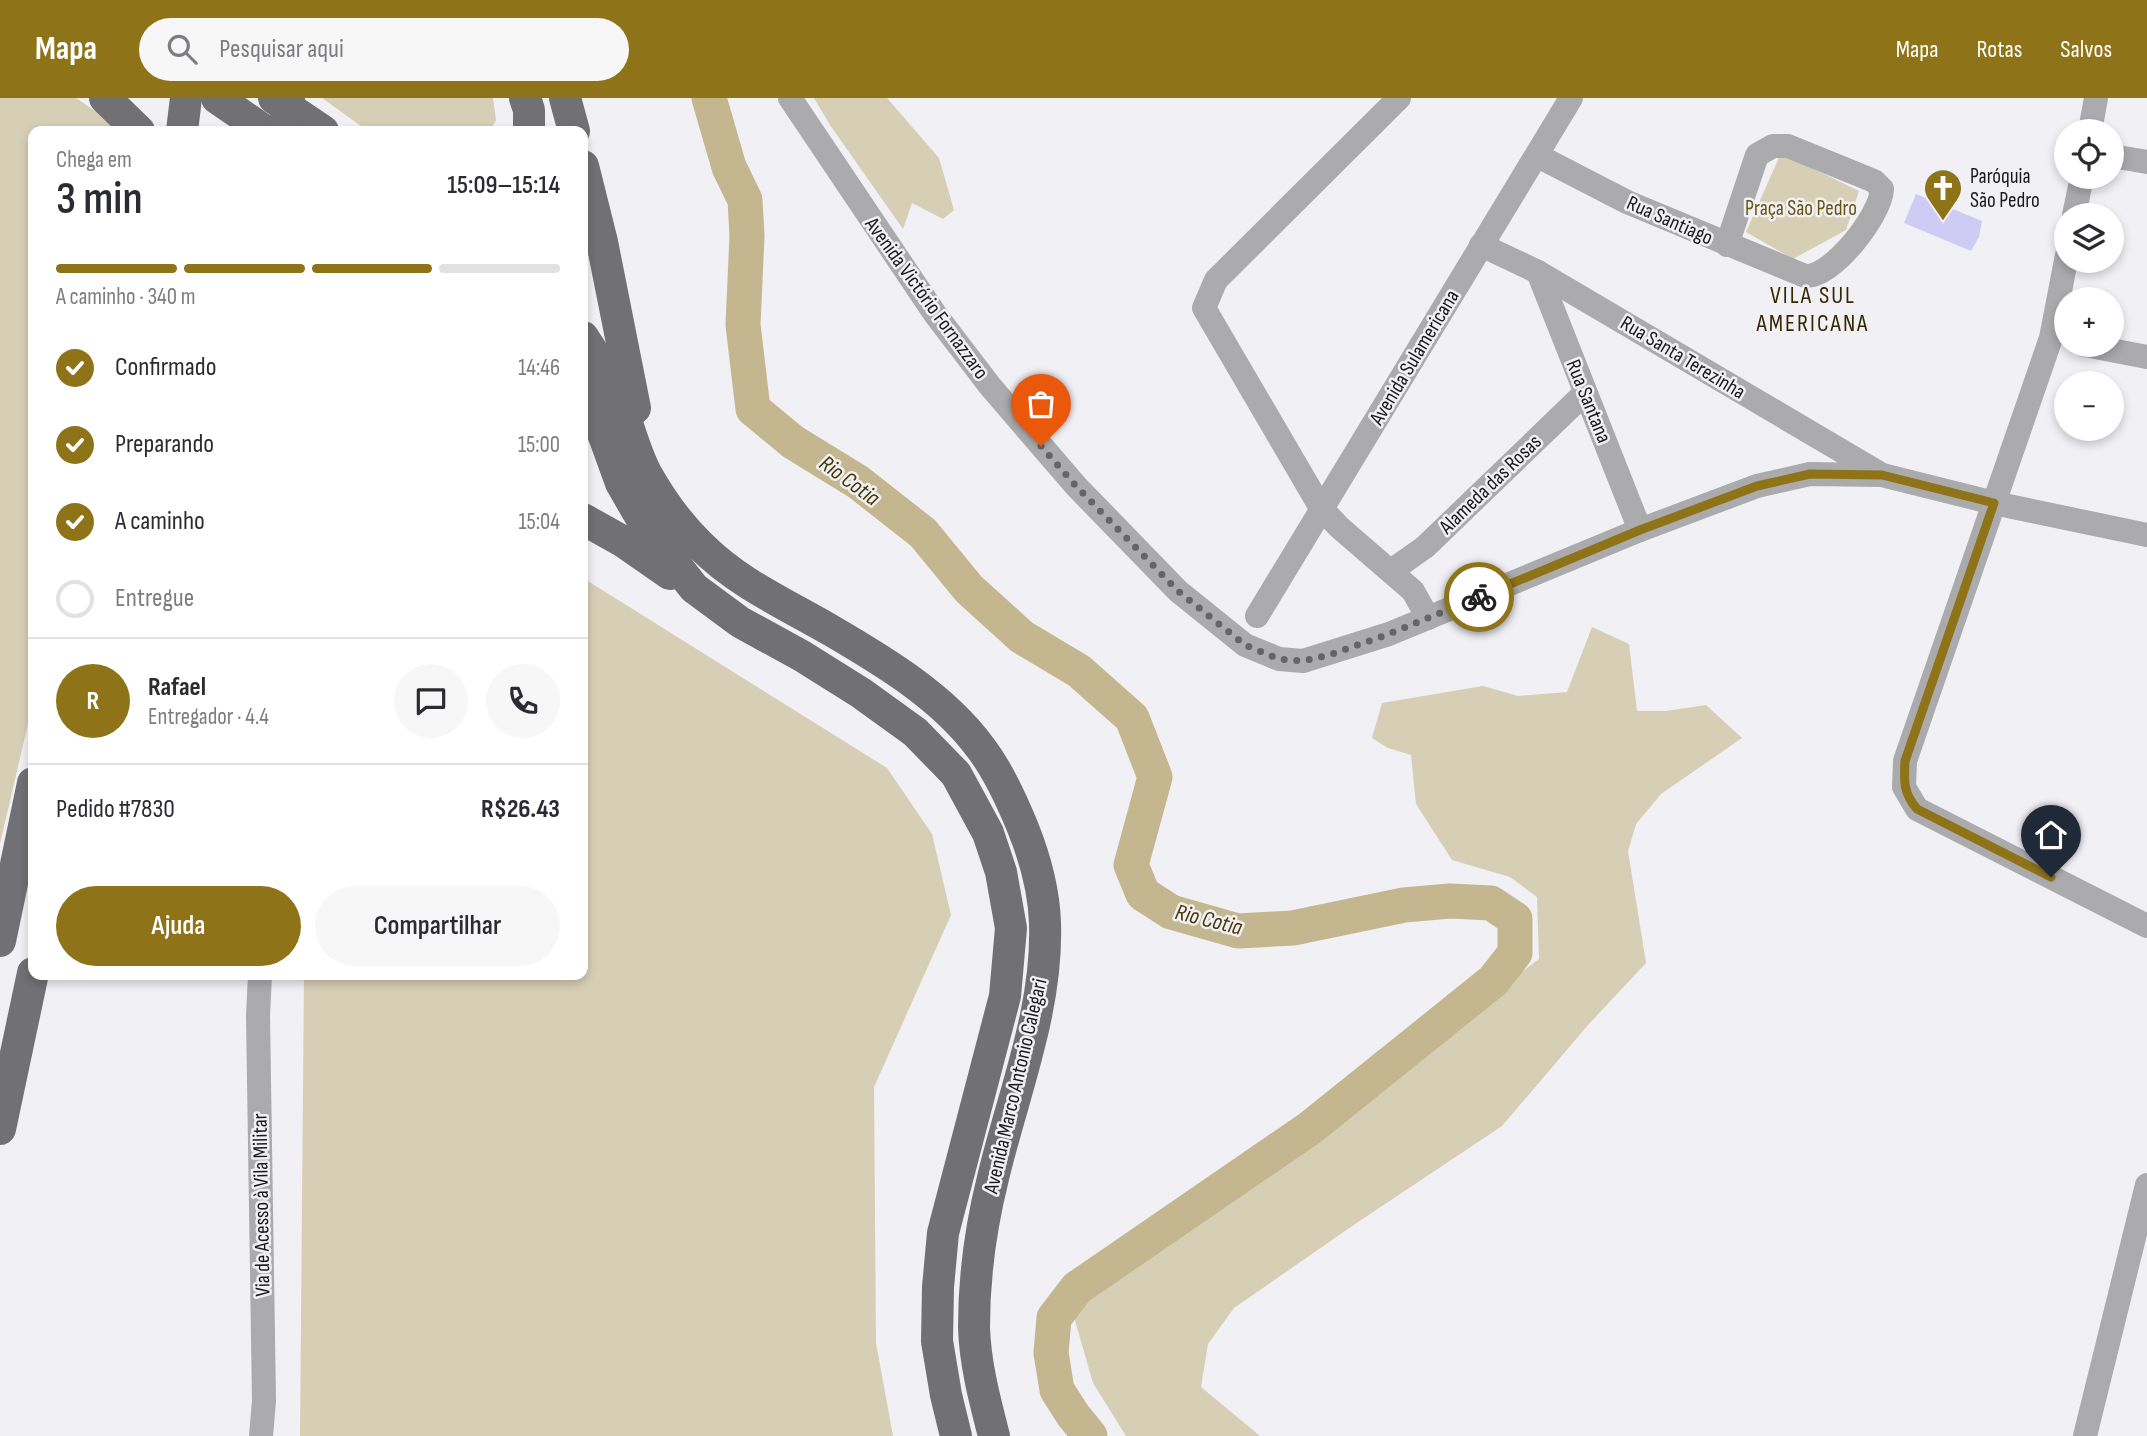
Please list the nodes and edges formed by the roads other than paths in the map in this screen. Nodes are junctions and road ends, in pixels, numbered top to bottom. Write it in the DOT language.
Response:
graph roads {
  1 [pos="105,98"];
  2 [pos="134,98"];
  3 [pos="217,98"];
  4 [pos="274,98"];
  5 [pos="289,98"];
  6 [pos="525,98"];
  7 [pos="565,98"];
  8 [pos="790,98"];
  9 [pos="1399,98"];
  10 [pos="1571,98"];
  11 [pos="2096,98"];
  12 [pos="2092,119"];
  13 [pos="176,121"];
  14 [pos="134,126"];
  15 [pos="258,126"];
  16 [pos="285,126"];
  17 [pos="316,126"];
  18 [pos="529,126"];
  19 [pos="573,126"];
  20 [pos="1538,156"];
  21 [pos="2124,158"];
  22 [pos="2147,162"];
  23 [pos="588,186"];
  24 [pos="1481,245"];
  25 [pos="1727,245"];
  26 [pos="1538,272"];
  27 [pos="588,344"];
  28 [pos="2054,353"];
  29 [pos="2124,353"];
  30 [pos="2147,357"];
  31 [pos="1585,393"];
  32 [pos="588,401"];
  33 [pos="646,471"];
  34 [pos="1882,475"];
  35 [pos="1994,503"];
  36 [pos="1321,508"];
  37 [pos="588,522"];
  38 [pos="1640,530"];
  39 [pos="2147,535"];
  40 [pos="1391,571"];
  41 [pos="694,588"];
  42 [pos="1257,616"];
  43 [pos="1428,618"];
  44 [pos="28,807"];
  45 [pos="2147,926"];
  46 [pos="0,941"];
  47 [pos="32,980"];
  48 [pos="260,980"];
  49 [pos="0,1129"];
  50 [pos="2147,1185"];
  51 [pos="261,1436"];
  52 [pos="956,1436"];
  53 [pos="994,1436"];
  54 [pos="2085,1436"];
  1 -- 14 [label="main road"];
  2 -- 13 [label="main road"];
  3 -- 15 [label="main road"];
  4 -- 17 [label="main road"];
  5 -- 16 [label="main road, bridge"];
  6 -- 18 [label="main road"];
  7 -- 19 [label="main road"];
  8 -- 43 [label="street, Avenida Victório Fornazzaro"];
  9 -- 36 [label="street"];
  10 -- 20 [label="street, Avenida Sulamericana"];
  11 -- 12 [label="street"];
  20 -- 24 [label="street, Avenida Sulamericana"];
  20 -- 25 [label="street, Rua Santiago"];
  21 -- 22 [label="street"];
  23 -- 33 [label="main road"];
  24 -- 26 [label="street, Rua Santa Terezinha"];
  24 -- 36 [label="street, Avenida Sulamericana"];
  25 -- 25 [label="street, Rua Santiago"];
  26 -- 31 [label="street, Rua Santana"];
  26 -- 34 [label="street, Rua Santa Terezinha"];
  27 -- 33 [label="main road, Avenida Marco Antonio Calegari"];
  28 -- 35 [label="street"];
  29 -- 30 [label="street"];
  31 -- 38 [label="street, Rua Santana"];
  31 -- 40 [label="street, Alameda das Rosas"];
  32 -- 41 [label="main road, Avenida Marco Antonio Calegari"];
  33 -- 53 [label="main road, Avenida Marco Antonio Calegari"];
  34 -- 35 [label="street, Avenida Victório Fornazzaro"];
  34 -- 38 [label="street, Avenida Victório Fornazzaro"];
  35 -- 39 [label="street, Avenida Victório Fornazzaro"];
  35 -- 45 [label="street"];
  36 -- 40 [label="street"];
  36 -- 42 [label="street, Avenida Sulamericana"];
  37 -- 41 [label="main road"];
  38 -- 43 [label="street, Avenida Victório Fornazzaro"];
  40 -- 43 [label="street"];
  41 -- 52 [label="main road, Avenida Marco Antonio Calegari"];
  44 -- 46 [label="main road"];
  47 -- 49 [label="main road"];
  48 -- 51 [label="street, Via de Acesso à Vila Militar"];
  50 -- 54 [label="street"];
}
